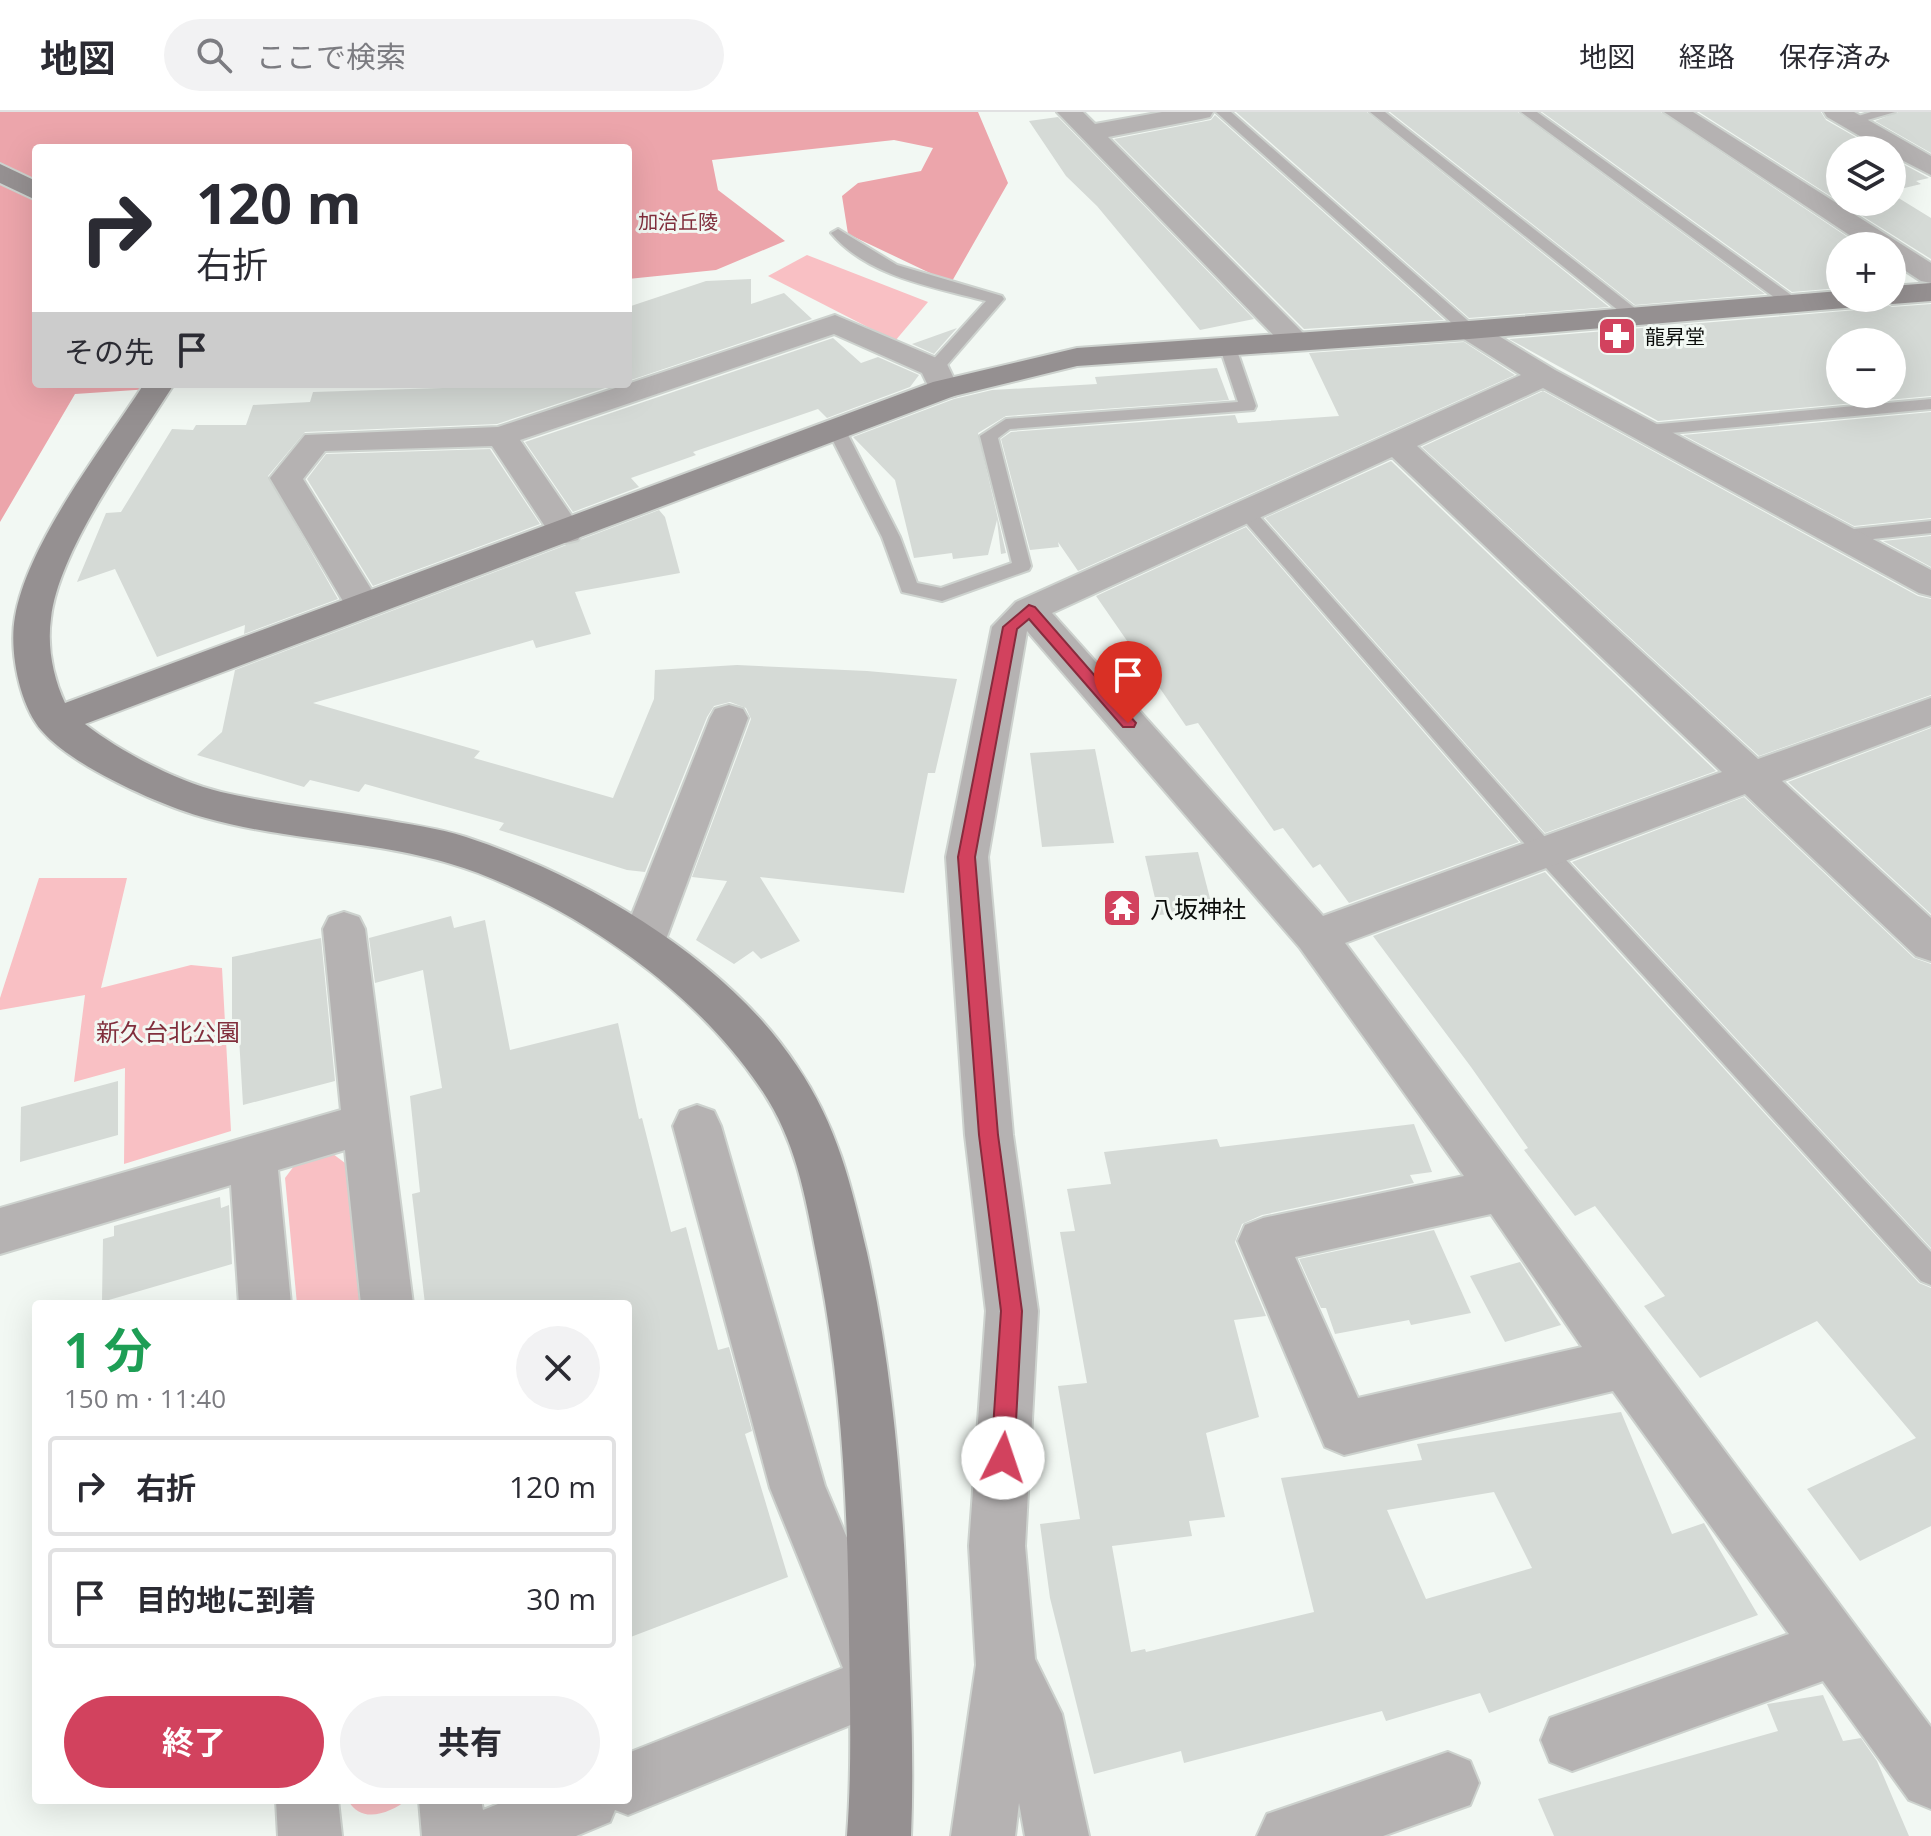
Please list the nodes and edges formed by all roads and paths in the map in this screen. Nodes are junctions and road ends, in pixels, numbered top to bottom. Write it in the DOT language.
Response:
graph roads {
  1 [pos="1069,112"];
  2 [pos="1201,112"];
  3 [pos="1223,112"];
  4 [pos="1377,112"];
  5 [pos="1528,112"];
  6 [pos="1676,112"];
  7 [pos="1888,112"];
  8 [pos="1843,116"];
  9 [pos="1089,133"];
  10 [pos="1931,167"];
  11 [pos="0,172"];
  12 [pos="32,190"];
  13 [pos="1863,232"];
  14 [pos="838,233"];
  15 [pos="1906,259"];
  16 [pos="1931,275"];
  17 [pos="1931,292"];
  18 [pos="1906,294"];
  19 [pos="1826,300"];
  20 [pos="1792,303"];
  21 [pos="1635,316"];
  22 [pos="1469,330"];
  23 [pos="1295,341"];
  24 [pos="1227,345"];
  25 [pos="1544,376"];
  26 [pos="940,378"];
  27 [pos="156,388"];
  28 [pos="1931,404"];
  29 [pos="1649,430"];
  30 [pos="837,431"];
  31 [pos="501,436"];
  32 [pos="1397,445"];
  33 [pos="1247,513"];
  34 [pos="1931,527"];
  35 [pos="566,532"];
  36 [pos="1844,536"];
  37 [pos="1931,585"];
  38 [pos="363,605"];
  39 [pos="1029,610"];
  40 [pos="1931,711"];
  41 [pos="729,718"];
  42 [pos="55,721"];
  43 [pos="1752,776"];
  44 [pos="1545,852"];
  45 [pos="344,929"];
  46 [pos="1315,936"];
  47 [pos="643,942"];
  48 [pos="1931,944"];
  49 [pos="364,1124"];
  50 [pos="697,1126"];
  51 [pos="253,1158"];
  52 [pos="1502,1190"];
  53 [pos="0,1231"];
  54 [pos="1931,1272"];
  55 [pos="265,1300"];
  56 [pos="386,1300"];
  57 [pos="1624,1363"];
  58 [pos="1833,1648"];
  59 [pos="1006,1665"];
  60 [pos="879,1684"];
  61 [pos="1572,1740"];
  62 [pos="1931,1778"];
  63 [pos="632,1782"];
  64 [pos="1448,1783"];
  65 [pos="307,1804"];
  66 [pos="450,1804"];
  67 [pos="578,1804"];
  68 [pos="310,1836"];
  69 [pos="454,1836"];
  70 [pos="497,1836"];
  71 [pos="879,1836"];
  72 [pos="983,1836"];
  73 [pos="1057,1836"];
  74 [pos="1289,1836"];
  1 -- 9 [label="street"];
  2 -- 9 [label="street"];
  3 -- 22 [label="lane"];
  4 -- 21 [label="lane"];
  5 -- 20 [label="lane"];
  6 -- 13 [label="street"];
  7 -- 8 [label="lane"];
  8 -- 10 [label="street"];
  9 -- 23 [label="street"];
  11 -- 12 [label="street"];
  14 -- 26 [label="lane"];
  15 -- 16 [label="street"];
  17 -- 18 [label="street"];
  19 -- 20 [label="street"];
  20 -- 21 [label="street"];
  21 -- 22 [label="street"];
  22 -- 23 [label="street"];
  22 -- 25 [label="street"];
  23 -- 24 [label="street"];
  24 -- 26 [label="street"];
  24 -- 30 [label="lane"];
  25 -- 29 [label="street"];
  25 -- 32 [label="street"];
  26 -- 30 [label="street"];
  26 -- 31 [label="street"];
  27 -- 42 [label="street"];
  28 -- 29 [label="lane"];
  29 -- 36 [label="street"];
  30 -- 35 [label="street"];
  31 -- 35 [label="street"];
  31 -- 38 [label="street"];
  32 -- 33 [label="street"];
  32 -- 43 [label="street"];
  33 -- 39 [label="street"];
  33 -- 44 [label="lane"];
  34 -- 36 [label="lane"];
  35 -- 38 [label="street"];
  36 -- 37 [label="street"];
  38 -- 42 [label="street"];
  39 -- 46 [label="street"];
  39 -- 59 [label="street"];
  40 -- 43 [label="street"];
  41 -- 47 [label="street"];
  42 -- 47 [label="street"];
  43 -- 44 [label="street"];
  43 -- 48 [label="street"];
  44 -- 46 [label="street"];
  44 -- 54 [label="lane"];
  45 -- 49 [label="street"];
  46 -- 52 [label="street"];
  47 -- 60 [label="street"];
  49 -- 51 [label="street"];
  49 -- 56 [label="street"];
  50 -- 60 [label="street"];
  51 -- 53 [label="street"];
  51 -- 55 [label="street"];
  52 -- 57 [label="street"];
  52 -- 57 [label="street"];
  57 -- 58 [label="street"];
  58 -- 61 [label="street"];
  58 -- 62 [label="street"];
  59 -- 72 [label="street"];
  59 -- 73 [label="street"];
  60 -- 63 [label="street"];
  60 -- 71 [label="street"];
  64 -- 74 [label="street"];
  65 -- 68 [label="street"];
  66 -- 69 [label="street"];
  67 -- 70 [label="street"];
}
